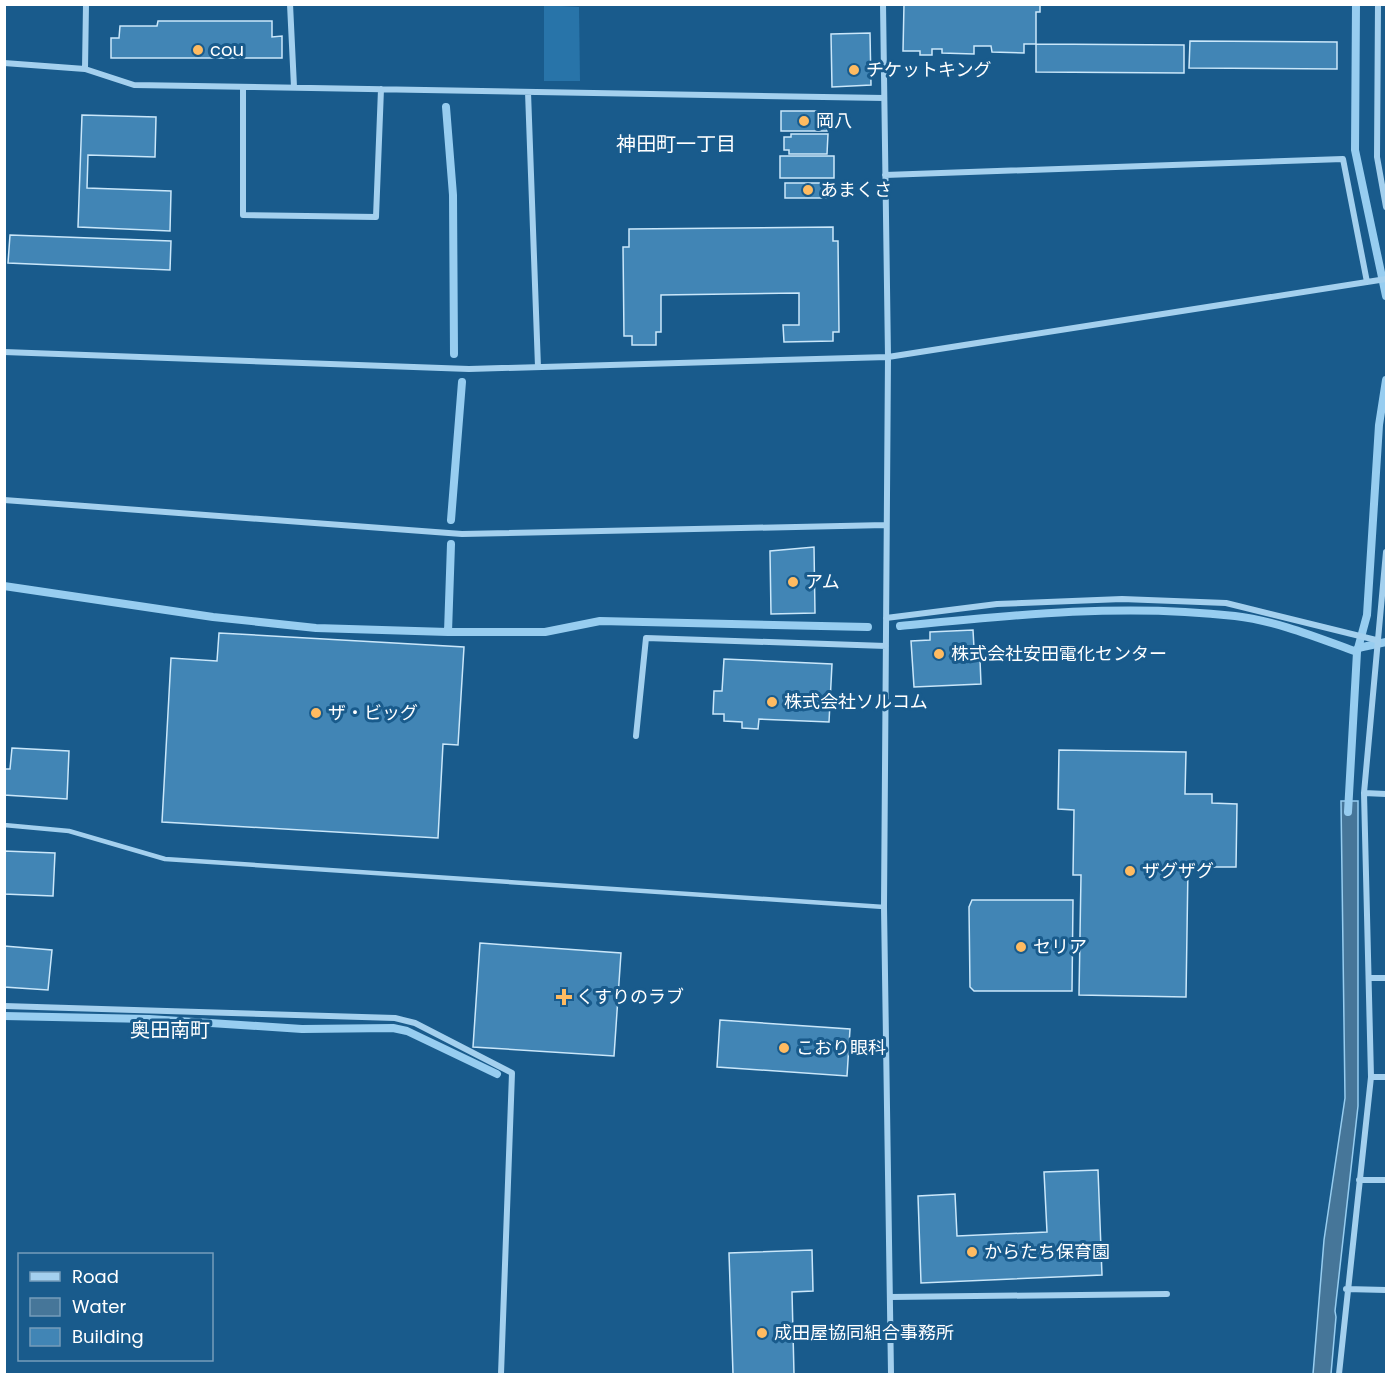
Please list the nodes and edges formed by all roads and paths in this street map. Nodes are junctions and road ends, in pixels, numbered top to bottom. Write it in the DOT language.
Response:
graph roads {
  1 [pos="86,4"];
  2 [pos="290,4"];
  3 [pos="883,4"];
  4 [pos="1378,4"];
  5 [pos="1377,50"];
  6 [pos="1386,50"];
  7 [pos="4,63"];
  8 [pos="85,69"];
  9 [pos="243,87"];
  10 [pos="294,87"];
  11 [pos="381,89"];
  12 [pos="528,92"];
  13 [pos="884,98"];
  14 [pos="1377,157"];
  15 [pos="1386,157"];
  16 [pos="885,175"];
  17 [pos="1386,207"];
  18 [pos="1386,279"];
  19 [pos="1367,282"];
  20 [pos="4,352"];
  21 [pos="888,357"];
  22 [pos="538,367"];
  23 [pos="4,500"];
  24 [pos="886,525"];
  25 [pos="1386,552"];
  26 [pos="886,618"];
  27 [pos="1376,643"];
  28 [pos="886,646"];
  29 [pos="636,736"];
  30 [pos="1364,794"];
  31 [pos="1386,794"];
  32 [pos="4,825"];
  33 [pos="884,907"];
  34 [pos="1369,978"];
  35 [pos="1386,978"];
  36 [pos="4,1006"];
  37 [pos="1371,1077"];
  38 [pos="1386,1077"];
  39 [pos="1359,1180"];
  40 [pos="1386,1180"];
  41 [pos="1347,1289"];
  42 [pos="1386,1290"];
  43 [pos="1167,1294"];
  44 [pos="890,1297"];
  45 [pos="501,1374"];
  46 [pos="891,1374"];
  47 [pos="1339,1374"];
  1 -- 8 [label="street"];
  2 -- 10 [label="street"];
  3 -- 13 [label="street"];
  4 -- 5 [label="street"];
  5 -- 6 [label="street"];
  5 -- 14 [label="street"];
  7 -- 8 [label="street"];
  8 -- 9 [label="street"];
  9 -- 10 [label="street"];
  9 -- 11 [label="street"];
  10 -- 11 [label="street"];
  11 -- 12 [label="street"];
  12 -- 13 [label="street"];
  12 -- 22 [label="street"];
  13 -- 16 [label="street"];
  14 -- 15 [label="street"];
  14 -- 17 [label="street"];
  16 -- 19 [label="street"];
  16 -- 21 [label="street"];
  18 -- 19 [label="street"];
  19 -- 21 [label="street"];
  20 -- 22 [label="street"];
  21 -- 22 [label="street"];
  21 -- 24 [label="street"];
  23 -- 24 [label="street"];
  24 -- 26 [label="street"];
  25 -- 27 [label="street"];
  26 -- 27 [label="street"];
  26 -- 28 [label="street"];
  27 -- 30 [label="street"];
  28 -- 29 [label="street"];
  28 -- 33 [label="street"];
  30 -- 31 [label="street"];
  30 -- 34 [label="street"];
  32 -- 33 [label="lane"];
  33 -- 44 [label="street"];
  34 -- 35 [label="street"];
  34 -- 37 [label="street"];
  36 -- 45 [label="street"];
  37 -- 38 [label="street"];
  37 -- 39 [label="street"];
  39 -- 40 [label="street"];
  39 -- 41 [label="street"];
  41 -- 42 [label="street"];
  41 -- 47 [label="street"];
  43 -- 44 [label="street"];
  44 -- 46 [label="street"];
}
